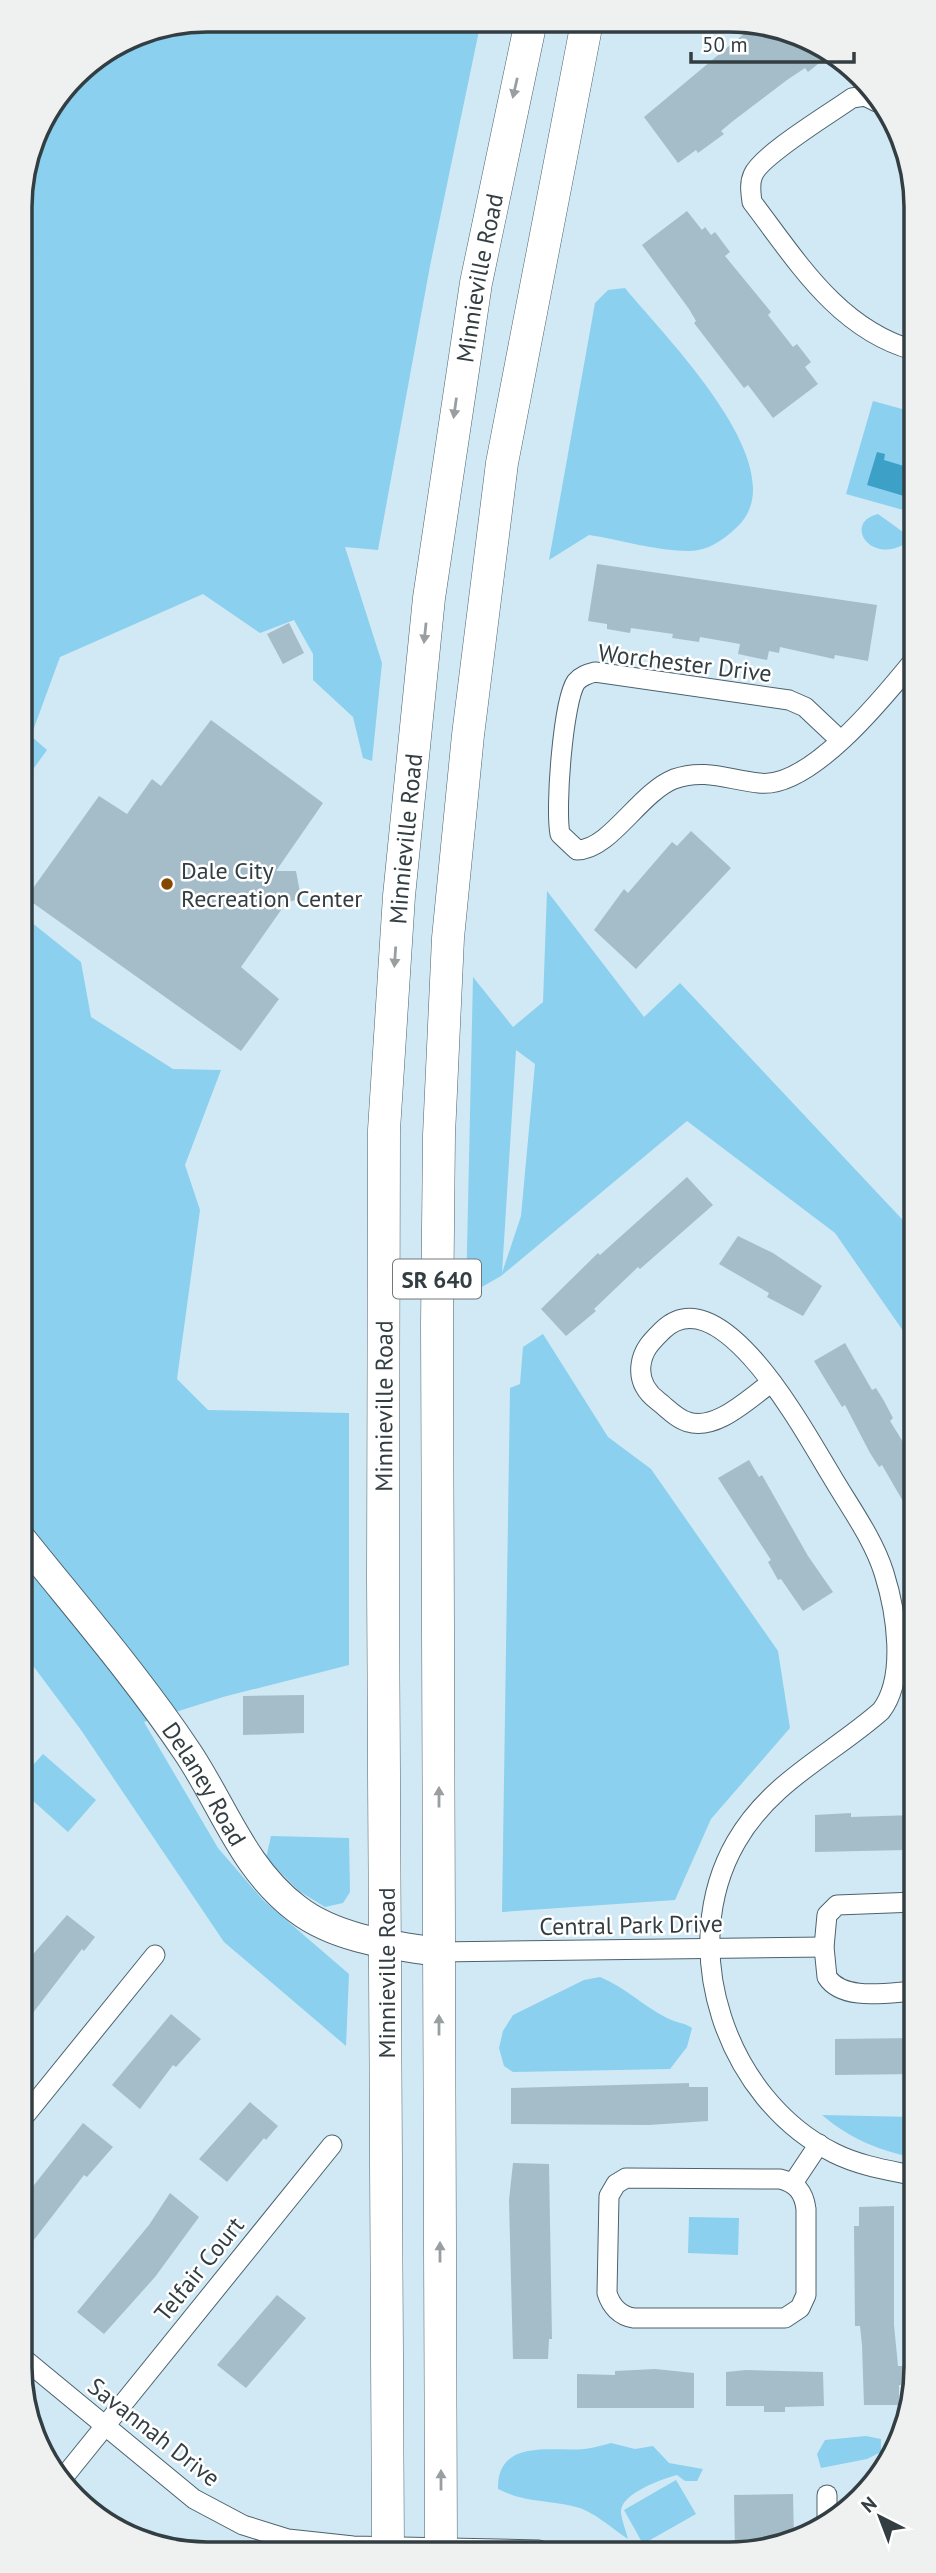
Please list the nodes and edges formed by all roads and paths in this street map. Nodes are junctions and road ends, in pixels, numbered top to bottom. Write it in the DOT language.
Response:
graph roads {
  1 [pos="529,32"];
  2 [pos="585,32"];
  3 [pos="865,96"];
  4 [pos="904,346"];
  5 [pos="904,671"];
  6 [pos="840,740"];
  7 [pos="771,1383"];
  8 [pos="32,1552"];
  9 [pos="904,1902"];
  10 [pos="386,1944"];
  11 [pos="824,1947"];
  12 [pos="710,1948"];
  13 [pos="438,1952"];
  14 [pos="155,1955"];
  15 [pos="904,1991"];
  16 [pos="32,2107"];
  17 [pos="332,2144"];
  18 [pos="819,2144"];
  19 [pos="904,2173"];
  20 [pos="793,2183"];
  21 [pos="32,2365"];
  22 [pos="104,2425"];
  23 [pos="67,2472"];
  24 [pos="827,2495"];
  25 [pos="827,2511"];
  26 [pos="318,2542"];
  27 [pos="388,2542"];
  28 [pos="441,2542"];
  1 -- 10 [label="main road, Minnieville Road / SR 640, one-way"];
  13 -- 2 [label="main road, SR 640, one-way"];
  3 -- 4 [label="street"];
  5 -- 6 [label="street, Worchester Drive"];
  6 -- 6 [label="street, Worchester Drive"];
  7 -- 7 [label="street"];
  7 -- 12 [label="street"];
  8 -- 10 [label="street, Delaney Road"];
  9 -- 11 [label="street"];
  10 -- 13 [label="street, Delaney Road"];
  10 -- 27 [label="main road, Minnieville Road / SR 640"];
  11 -- 12 [label="street, Central Park Drive"];
  11 -- 15 [label="street"];
  12 -- 13 [label="street, Central Park Drive"];
  12 -- 18 [label="street"];
  28 -- 13 [label="main road, SR 640, one-way"];
  14 -- 16 [label="street"];
  17 -- 22 [label="street, Telfair Court"];
  18 -- 19 [label="street"];
  18 -- 20 [label="street"];
  20 -- 20 [label="street"];
  21 -- 22 [label="street, Savannah Drive"];
  22 -- 23 [label="street, Telfair Court"];
  22 -- 26 [label="street, Savannah Drive"];
  24 -- 25 [label="street"];
}
